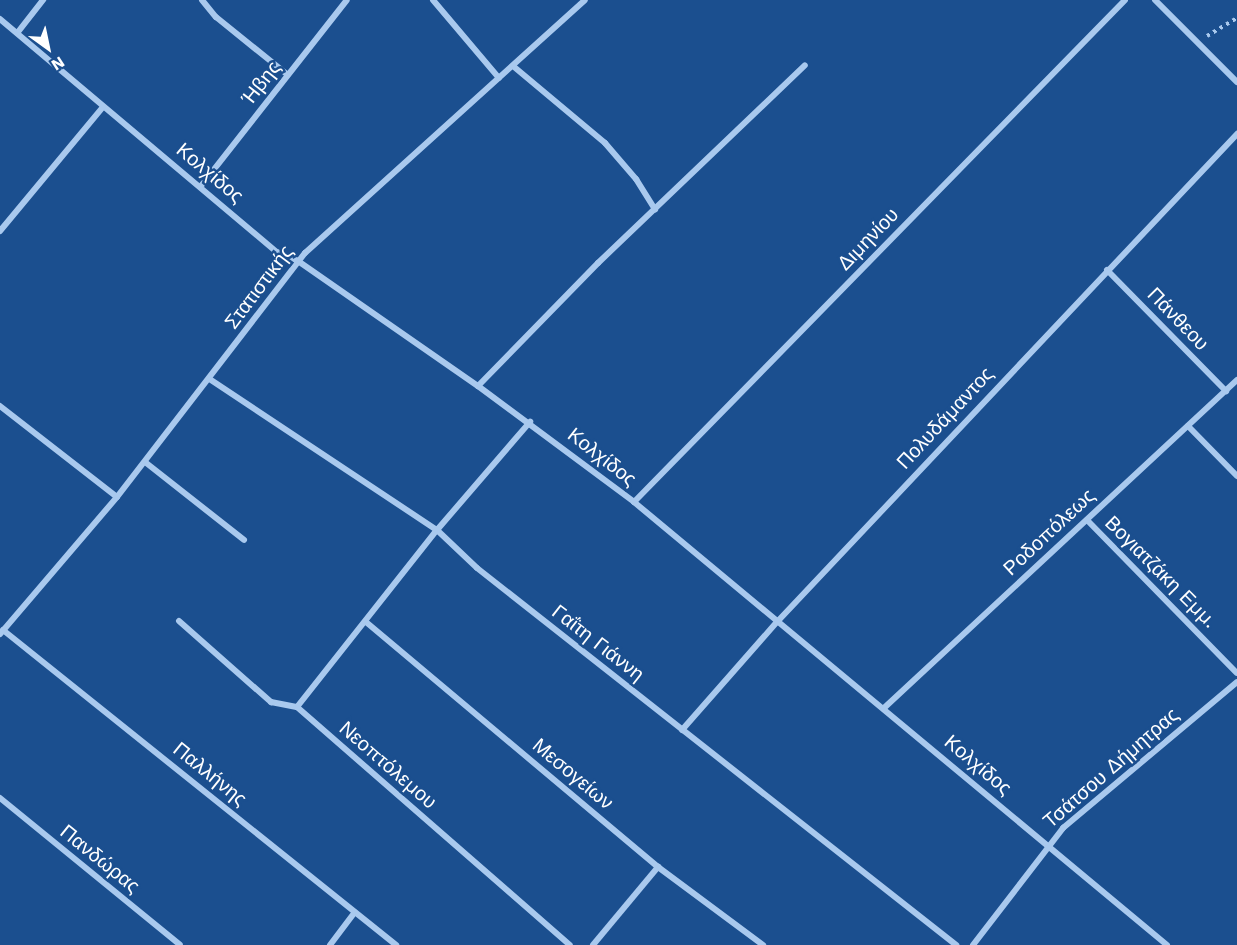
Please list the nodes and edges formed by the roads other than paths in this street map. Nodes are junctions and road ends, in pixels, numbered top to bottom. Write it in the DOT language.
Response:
graph roads {
  1 [pos="43,0"];
  2 [pos="202,0"];
  3 [pos="347,0"];
  4 [pos="433,0"];
  5 [pos="585,0"];
  6 [pos="1125,0"];
  7 [pos="1155,0"];
  8 [pos="0,19"];
  9 [pos="18,32"];
  10 [pos="804,65"];
  11 [pos="513,66"];
  12 [pos="288,75"];
  13 [pos="499,78"];
  14 [pos="1237,82"];
  15 [pos="103,107"];
  16 [pos="1237,134"];
  17 [pos="201,186"];
  18 [pos="655,209"];
  19 [pos="0,231"];
  20 [pos="298,261"];
  21 [pos="1107,270"];
  22 [pos="211,380"];
  23 [pos="1237,380"];
  24 [pos="478,386"];
  25 [pos="1226,391"];
  26 [pos="0,406"];
  27 [pos="530,422"];
  28 [pos="1188,426"];
  29 [pos="145,462"];
  30 [pos="1237,476"];
  31 [pos="117,497"];
  32 [pos="634,502"];
  33 [pos="1087,520"];
  34 [pos="437,530"];
  35 [pos="244,540"];
  36 [pos="179,621"];
  37 [pos="366,622"];
  38 [pos="777,622"];
  39 [pos="2,632"];
  40 [pos="1237,672"];
  41 [pos="1237,682"];
  42 [pos="297,707"];
  43 [pos="884,708"];
  44 [pos="682,730"];
  45 [pos="0,798"];
  46 [pos="1048,845"];
  47 [pos="658,867"];
  48 [pos="355,912"];
  49 [pos="180,945"];
  50 [pos="330,945"];
  51 [pos="396,945"];
  52 [pos="570,945"];
  53 [pos="593,945"];
  54 [pos="763,945"];
  55 [pos="956,945"];
  56 [pos="973,945"];
  57 [pos="1167,945"];
  1 -- 9 [label="street"];
  2 -- 12 [label="street"];
  3 -- 12 [label="street, Ήβης"];
  4 -- 13 [label="street"];
  5 -- 11 [label="street, Στατιστικής"];
  6 -- 32 [label="street, Διμηνίου"];
  7 -- 14 [label="street"];
  8 -- 9 [label="street, Κολχίδος"];
  9 -- 15 [label="street, Κολχίδος"];
  10 -- 18 [label="street"];
  11 -- 13 [label="street, Στατιστικής"];
  11 -- 18 [label="street"];
  12 -- 17 [label="street, Ήβης"];
  13 -- 20 [label="street, Στατιστικής"];
  15 -- 17 [label="street, Κολχίδος"];
  15 -- 19 [label="street"];
  16 -- 21 [label="street, Πολυδάμαντος"];
  17 -- 20 [label="street, Κολχίδος"];
  18 -- 24 [label="street"];
  20 -- 22 [label="street, Στατιστικής"];
  20 -- 24 [label="street, Κολχίδος"];
  21 -- 25 [label="street, Πάνθεου"];
  21 -- 38 [label="street, Πολυδάμαντος"];
  22 -- 29 [label="street, Στατιστικής"];
  22 -- 34 [label="street, Γαΐτη Γιάννη"];
  23 -- 25 [label="street, Ροδοπόλεως"];
  24 -- 27 [label="street, Κολχίδος"];
  25 -- 28 [label="street, Ροδοπόλεως"];
  26 -- 31 [label="street"];
  27 -- 32 [label="street, Κολχίδος"];
  27 -- 34 [label="street"];
  28 -- 30 [label="street"];
  28 -- 33 [label="street, Ροδοπόλεως"];
  29 -- 31 [label="street, Στατιστικής"];
  29 -- 35 [label="street"];
  31 -- 39 [label="street, Στατιστικής"];
  32 -- 38 [label="street, Κολχίδος"];
  33 -- 40 [label="street, Βογιατζάκη Εμμ."];
  33 -- 43 [label="street, Ροδοπόλεως"];
  34 -- 37 [label="street"];
  34 -- 44 [label="street, Γαΐτη Γιάννη"];
  36 -- 42 [label="street, Νεοπτόλεμου"];
  37 -- 42 [label="street"];
  37 -- 47 [label="street, Μεσογείων"];
  38 -- 43 [label="street, Κολχίδος"];
  38 -- 44 [label="street, Πολυδάμαντος"];
  39 -- 48 [label="street, Παλλήνης"];
  41 -- 46 [label="street, Τσάτσου Δήμητρας"];
  42 -- 52 [label="street, Νεοπτόλεμου"];
  43 -- 46 [label="street, Κολχίδος"];
  44 -- 55 [label="street, Γαΐτη Γιάννη"];
  45 -- 49 [label="street, Πανδώρας"];
  46 -- 56 [label="street, Τσάτσου Δήμητρας"];
  46 -- 57 [label="street, Κολχίδος"];
  47 -- 53 [label="street"];
  47 -- 54 [label="street, Μεσογείων"];
  48 -- 50 [label="street"];
  48 -- 51 [label="street, Παλλήνης"];
}
